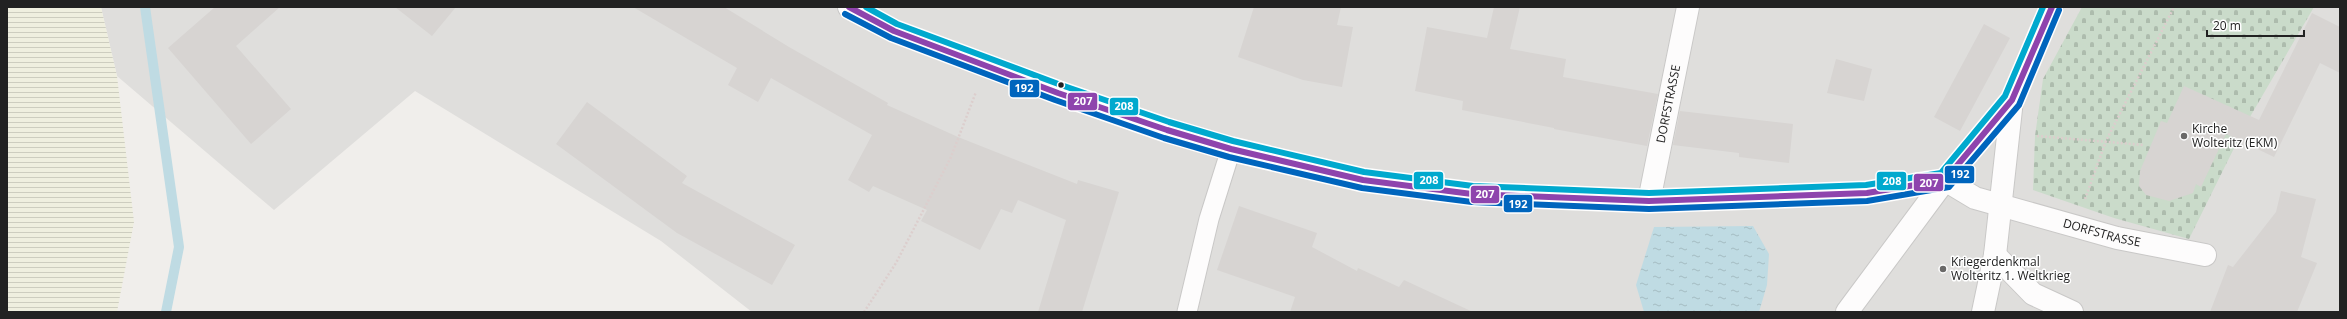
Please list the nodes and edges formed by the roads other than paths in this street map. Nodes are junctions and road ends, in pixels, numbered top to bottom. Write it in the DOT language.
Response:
graph roads {
  1 [pos="849,7"];
  2 [pos="1688,7"];
  3 [pos="2052,7"];
  4 [pos="2012,100"];
  5 [pos="1231,149"];
  6 [pos="1945,180"];
  7 [pos="1649,201"];
  8 [pos="2001,204"];
  9 [pos="1994,255"];
  10 [pos="2205,255"];
  11 [pos="1187,312"];
  12 [pos="1847,312"];
  13 [pos="1983,312"];
  14 [pos="2072,312"];
  1 -- 5 [label="street"];
  2 -- 7 [label="street, DORFSTRASSE"];
  3 -- 4 [label="street"];
  4 -- 6 [label="street"];
  4 -- 8 [label="street"];
  5 -- 7 [label="street"];
  5 -- 11 [label="lane"];
  6 -- 7 [label="street"];
  6 -- 8 [label="street, DORFSTRASSE"];
  6 -- 12 [label="street"];
  8 -- 9 [label="street"];
  8 -- 10 [label="street, DORFSTRASSE"];
  9 -- 13 [label="street"];
  9 -- 14 [label="street"];
}
